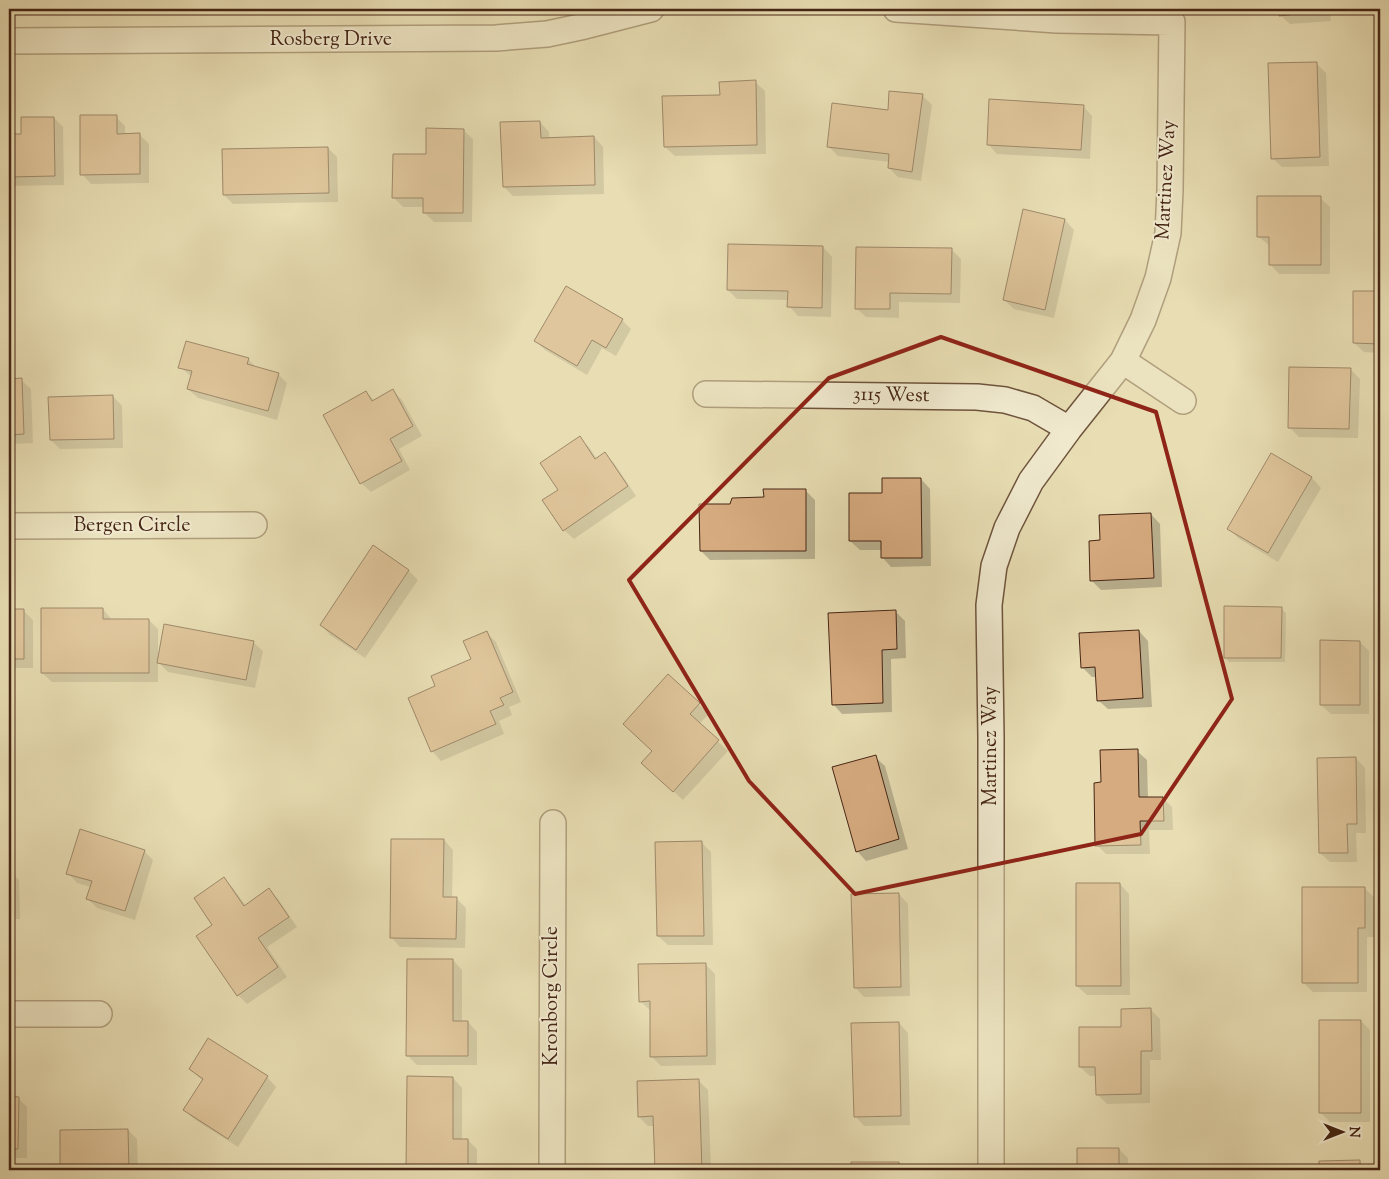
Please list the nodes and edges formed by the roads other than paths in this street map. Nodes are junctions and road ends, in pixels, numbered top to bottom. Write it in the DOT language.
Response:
graph roads {
  1 [pos="651,9"];
  2 [pos="896,9"];
  3 [pos="9,41"];
  4 [pos="1123,361"];
  5 [pos="706,394"];
  6 [pos="1183,401"];
  7 [pos="1069,429"];
  8 [pos="9,526"];
  9 [pos="254,526"];
  10 [pos="553,822"];
  11 [pos="9,1014"];
  12 [pos="99,1014"];
  13 [pos="552,1170"];
  14 [pos="991,1170"];
  1 -- 3 [label="street, Rosberg Drive"];
  2 -- 4 [label="street, Martinez Way"];
  4 -- 6 [label="street"];
  4 -- 7 [label="street, Martinez Way"];
  5 -- 7 [label="street, 3115 West"];
  7 -- 14 [label="street, Martinez Way"];
  8 -- 9 [label="street, Bergen Circle"];
  10 -- 13 [label="street, Kronborg Circle"];
  11 -- 12 [label="street"];
}
